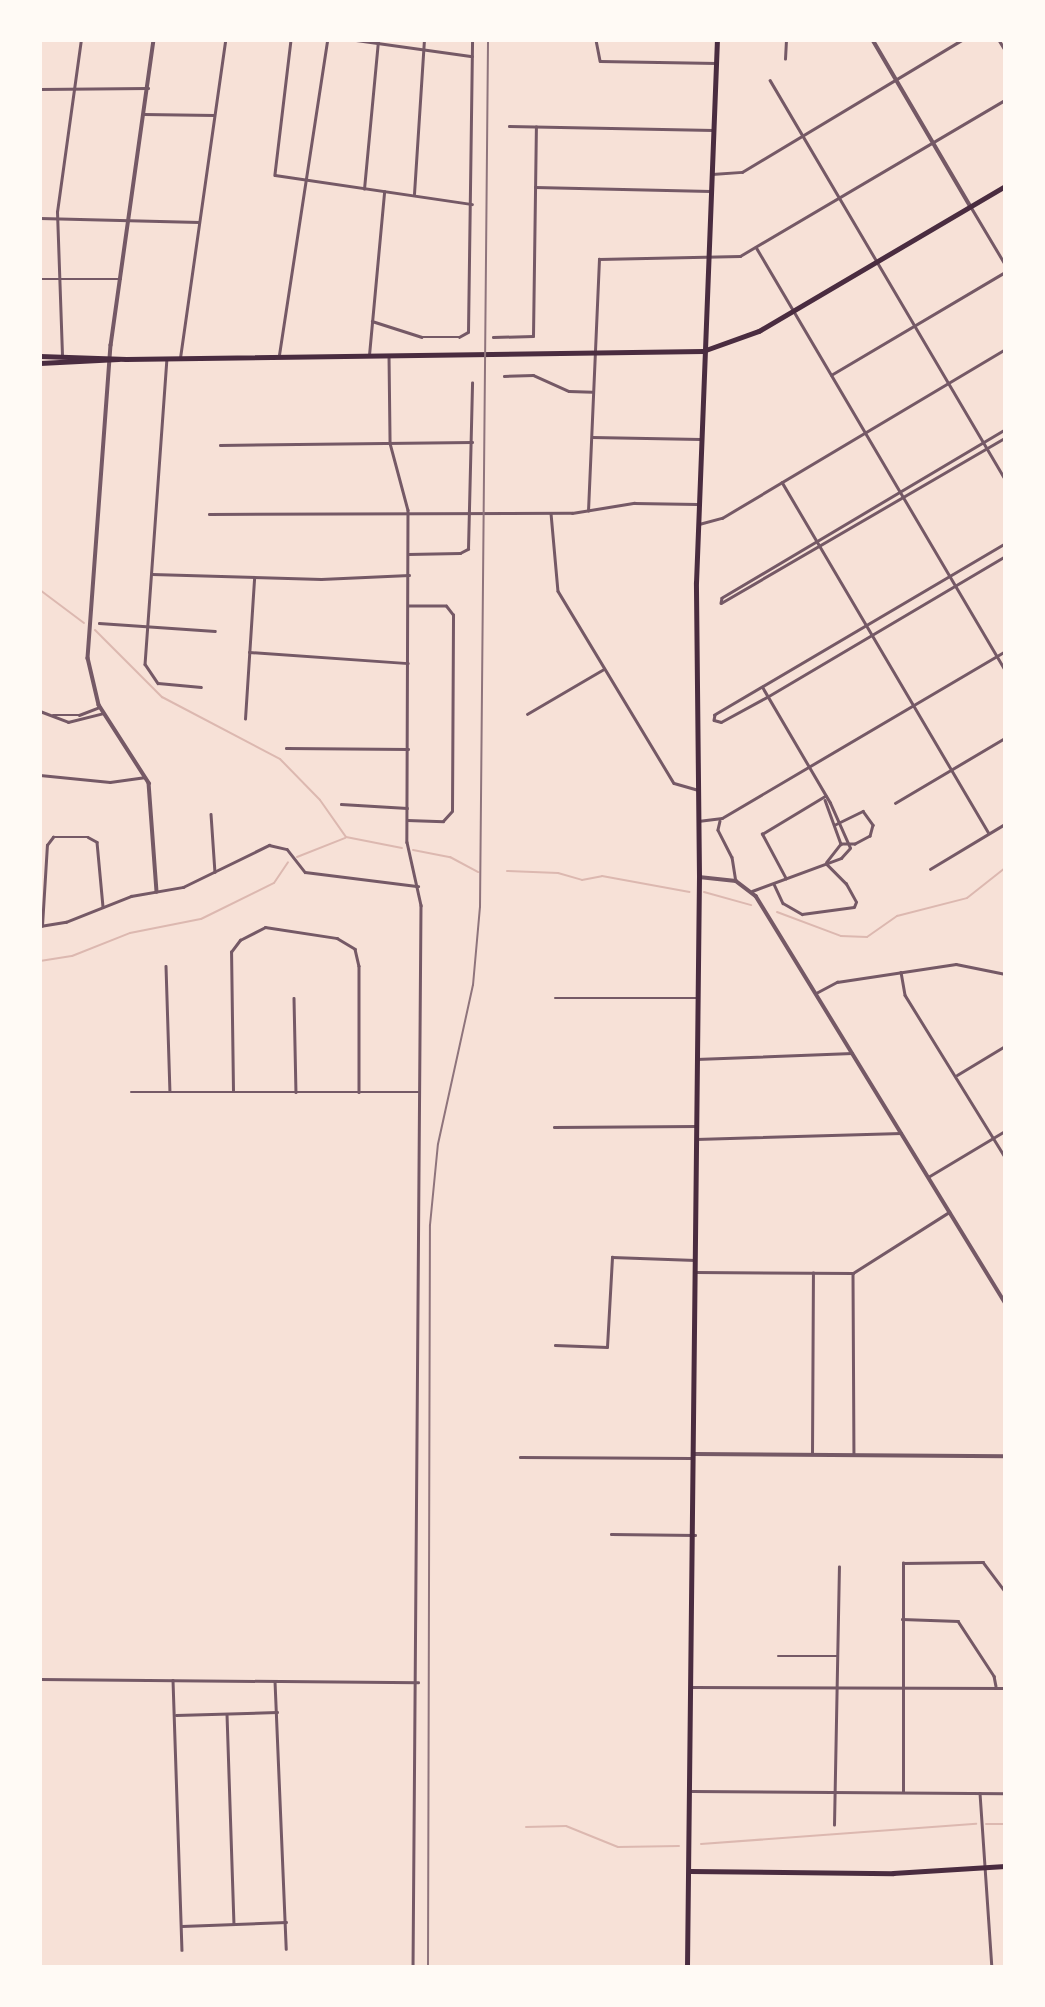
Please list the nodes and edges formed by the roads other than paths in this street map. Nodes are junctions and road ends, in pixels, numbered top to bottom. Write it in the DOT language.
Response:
graph roads {
  1 [pos="81,40"];
  2 [pos="154,40"];
  3 [pos="225,40"];
  4 [pos="291,40"];
  5 [pos="327,40"];
  6 [pos="356,40"];
  7 [pos="424,40"];
  8 [pos="472,40"];
  9 [pos="596,40"];
  10 [pos="717,40"];
  11 [pos="786,40"];
  12 [pos="873,40"];
  13 [pos="962,40"];
  14 [pos="999,40"];
  15 [pos="378,42"];
  16 [pos="423,50"];
  17 [pos="1005,50"];
  18 [pos="472,56"];
  19 [pos="785,59"];
  20 [pos="716,63"];
  21 [pos="896,79"];
  22 [pos="770,80"];
  23 [pos="148,88"];
  24 [pos="40,89"];
  25 [pos="74,89"];
  26 [pos="1005,100"];
  27 [pos="144,114"];
  28 [pos="214,114"];
  29 [pos="509,126"];
  30 [pos="536,127"];
  31 [pos="713,130"];
  32 [pos="802,135"];
  33 [pos="933,142"];
  34 [pos="711,174"];
  35 [pos="304,180"];
  36 [pos="1005,186"];
  37 [pos="535,187"];
  38 [pos="364,188"];
  39 [pos="710,191"];
  40 [pos="384,192"];
  41 [pos="415,196"];
  42 [pos="839,198"];
  43 [pos="472,204"];
  44 [pos="971,206"];
  45 [pos="40,218"];
  46 [pos="58,218"];
  47 [pos="129,220"];
  48 [pos="199,222"];
  49 [pos="756,247"];
  50 [pos="706,258"];
  51 [pos="877,262"];
  52 [pos="1005,264"];
  53 [pos="1005,272"];
  54 [pos="40,279"];
  55 [pos="61,279"];
  56 [pos="121,279"];
  57 [pos="793,311"];
  58 [pos="372,321"];
  59 [pos="915,326"];
  60 [pos="493,337"];
  61 [pos="1005,349"];
  62 [pos="703,351"];
  63 [pos="593,354"];
  64 [pos="40,355"];
  65 [pos="62,355"];
  66 [pos="110,355"];
  67 [pos="369,355"];
  68 [pos="388,355"];
  69 [pos="278,356"];
  70 [pos="118,358"];
  71 [pos="167,358"];
  72 [pos="180,358"];
  73 [pos="40,363"];
  74 [pos="110,363"];
  75 [pos="831,375"];
  76 [pos="504,376"];
  77 [pos="948,382"];
  78 [pos="472,383"];
  79 [pos="592,392"];
  80 [pos="1005,430"];
  81 [pos="866,433"];
  82 [pos="591,437"];
  83 [pos="1005,438"];
  84 [pos="701,439"];
  85 [pos="472,442"];
  86 [pos="983,442"];
  87 [pos="390,443"];
  88 [pos="220,445"];
  89 [pos="987,449"];
  90 [pos="1005,479"];
  91 [pos="782,482"];
  92 [pos="900,492"];
  93 [pos="905,499"];
  94 [pos="697,504"];
  95 [pos="588,511"];
  96 [pos="408,513"];
  97 [pos="551,513"];
  98 [pos="209,514"];
  99 [pos="470,515"];
  100 [pos="697,524"];
  101 [pos="816,541"];
  102 [pos="1005,544"];
  103 [pos="820,548"];
  104 [pos="408,554"];
  105 [pos="1005,556"];
  106 [pos="152,575"];
  107 [pos="409,575"];
  108 [pos="950,577"];
  109 [pos="254,578"];
  110 [pos="956,586"];
  111 [pos="409,606"];
  112 [pos="99,623"];
  113 [pos="866,626"];
  114 [pos="147,628"];
  115 [pos="215,631"];
  116 [pos="871,635"];
  117 [pos="1005,651"];
  118 [pos="249,652"];
  119 [pos="997,656"];
  120 [pos="408,663"];
  121 [pos="604,669"];
  122 [pos="1005,669"];
  123 [pos="201,687"];
  124 [pos="762,687"];
  125 [pos="767,697"];
  126 [pos="913,705"];
  127 [pos="100,707"];
  128 [pos="40,711"];
  129 [pos="103,713"];
  130 [pos="527,714"];
  131 [pos="52,715"];
  132 [pos="245,719"];
  133 [pos="1005,738"];
  134 [pos="286,748"];
  135 [pos="408,749"];
  136 [pos="809,767"];
  137 [pos="951,770"];
  138 [pos="40,775"];
  139 [pos="147,777"];
  140 [pos="698,790"];
  141 [pos="825,796"];
  142 [pos="895,803"];
  143 [pos="341,804"];
  144 [pos="407,808"];
  145 [pos="211,814"];
  146 [pos="722,818"];
  147 [pos="407,820"];
  148 [pos="698,821"];
  149 [pos="840,822"];
  150 [pos="1005,824"];
  151 [pos="834,825"];
  152 [pos="989,833"];
  153 [pos="841,844"];
  154 [pos="849,844"];
  155 [pos="826,864"];
  156 [pos="930,869"];
  157 [pos="215,872"];
  158 [pos="699,877"];
  159 [pos="786,879"];
  160 [pos="736,881"];
  161 [pos="774,884"];
  162 [pos="418,886"];
  163 [pos="752,891"];
  164 [pos="157,892"];
  165 [pos="103,907"];
  166 [pos="41,926"];
  167 [pos="166,966"];
  168 [pos="901,972"];
  169 [pos="1005,974"];
  170 [pos="816,993"];
  171 [pos="294,998"];
  172 [pos="555,998"];
  173 [pos="697,998"];
  174 [pos="1005,1046"];
  175 [pos="852,1053"];
  176 [pos="696,1059"];
  177 [pos="956,1075"];
  178 [pos="170,1091"];
  179 [pos="233,1091"];
  180 [pos="131,1092"];
  181 [pos="296,1092"];
  182 [pos="359,1092"];
  183 [pos="420,1092"];
  184 [pos="696,1126"];
  185 [pos="554,1127"];
  186 [pos="1005,1131"];
  187 [pos="901,1133"];
  188 [pos="993,1138"];
  189 [pos="696,1139"];
  190 [pos="1005,1157"];
  191 [pos="928,1177"];
  192 [pos="949,1212"];
  193 [pos="695,1260"];
  194 [pos="695,1272"];
  195 [pos="813,1273"];
  196 [pos="852,1273"];
  197 [pos="1005,1303"];
  198 [pos="555,1345"];
  199 [pos="812,1454"];
  200 [pos="854,1455"];
  201 [pos="695,1456"];
  202 [pos="1005,1456"];
  203 [pos="520,1457"];
  204 [pos="611,1534"];
  205 [pos="695,1535"];
  206 [pos="839,1567"];
  207 [pos="1005,1591"];
  208 [pos="902,1619"];
  209 [pos="778,1656"];
  210 [pos="838,1656"];
  211 [pos="40,1679"];
  212 [pos="173,1680"];
  213 [pos="275,1681"];
  214 [pos="418,1682"];
  215 [pos="694,1687"];
  216 [pos="837,1687"];
  217 [pos="905,1687"];
  218 [pos="996,1688"];
  219 [pos="1005,1688"];
  220 [pos="277,1712"];
  221 [pos="227,1714"];
  222 [pos="176,1715"];
  223 [pos="692,1791"];
  224 [pos="835,1792"];
  225 [pos="903,1792"];
  226 [pos="979,1793"];
  227 [pos="1005,1793"];
  228 [pos="834,1825"];
  229 [pos="1005,1866"];
  230 [pos="985,1868"];
  231 [pos="690,1871"];
  232 [pos="286,1922"];
  233 [pos="234,1924"];
  234 [pos="182,1926"];
  235 [pos="286,1949"];
  236 [pos="182,1951"];
  237 [pos="413,1967"];
  238 [pos="687,1967"];
  239 [pos="992,1967"];
  1 -- 25 [label="street"];
  2 -- 23 [label="street"];
  3 -- 28 [label="street"];
  4 -- 35 [label="street"];
  5 -- 35 [label="street"];
  6 -- 15 [label="street"];
  7 -- 16 [label="street"];
  8 -- 18 [label="street"];
  9 -- 20 [label="street"];
  10 -- 20 [label="main road"];
  11 -- 19 [label="street"];
  12 -- 21 [label="street"];
  13 -- 21 [label="street"];
  14 -- 17 [label="street"];
  15 -- 16 [label="street"];
  15 -- 38 [label="street"];
  16 -- 18 [label="street"];
  16 -- 41 [label="street"];
  18 -- 43 [label="street"];
  20 -- 31 [label="main road"];
  21 -- 32 [label="street"];
  21 -- 33 [label="street"];
  22 -- 32 [label="street"];
  23 -- 25 [label="street"];
  23 -- 27 [label="street"];
  24 -- 25 [label="street"];
  25 -- 46 [label="street"];
  26 -- 33 [label="street"];
  27 -- 28 [label="street"];
  27 -- 47 [label="street"];
  28 -- 48 [label="street"];
  29 -- 30 [label="street"];
  30 -- 31 [label="street"];
  30 -- 37 [label="street"];
  31 -- 34 [label="main road"];
  32 -- 34 [label="street"];
  32 -- 42 [label="street"];
  33 -- 42 [label="street"];
  33 -- 44 [label="street"];
  34 -- 39 [label="main road"];
  35 -- 38 [label="street"];
  35 -- 69 [label="street"];
  36 -- 44 [label="main road"];
  37 -- 39 [label="street"];
  37 -- 60 [label="street"];
  38 -- 40 [label="street"];
  39 -- 50 [label="main road"];
  40 -- 41 [label="street"];
  40 -- 58 [label="street"];
  41 -- 43 [label="street"];
  42 -- 49 [label="street"];
  42 -- 51 [label="street"];
  43 -- 58 [label="street"];
  44 -- 51 [label="main road"];
  44 -- 52 [label="street"];
  45 -- 46 [label="street"];
  46 -- 47 [label="street"];
  46 -- 55 [label="street"];
  47 -- 48 [label="street"];
  47 -- 56 [label="street"];
  48 -- 72 [label="street"];
  49 -- 50 [label="street"];
  49 -- 57 [label="street"];
  50 -- 62 [label="main road"];
  50 -- 63 [label="street"];
  51 -- 57 [label="main road"];
  51 -- 59 [label="street"];
  53 -- 59 [label="street"];
  54 -- 55 [label="street"];
  55 -- 56 [label="street"];
  55 -- 65 [label="street"];
  56 -- 66 [label="street"];
  57 -- 62 [label="main road"];
  57 -- 75 [label="street"];
  58 -- 67 [label="street"];
  59 -- 75 [label="street"];
  59 -- 77 [label="street"];
  61 -- 77 [label="street"];
  62 -- 63 [label="main road"];
  62 -- 84 [label="main road"];
  63 -- 68 [label="main road"];
  63 -- 79 [label="street"];
  64 -- 65 [label="main road"];
  65 -- 66 [label="main road"];
  66 -- 70 [label="main road"];
  66 -- 74 [label="street"];
  67 -- 68 [label="main road"];
  67 -- 69 [label="main road"];
  68 -- 87 [label="street"];
  69 -- 72 [label="main road"];
  70 -- 71 [label="main road"];
  70 -- 74 [label="main road"];
  71 -- 72 [label="main road"];
  71 -- 106 [label="street"];
  73 -- 74 [label="main road"];
  74 -- 127 [label="street"];
  75 -- 81 [label="street"];
  76 -- 79 [label="street"];
  77 -- 81 [label="street"];
  77 -- 86 [label="street"];
  78 -- 85 [label="street"];
  79 -- 82 [label="street"];
  80 -- 86 [label="street"];
  81 -- 91 [label="street"];
  81 -- 92 [label="street"];
  82 -- 84 [label="street"];
  82 -- 95 [label="street"];
  83 -- 89 [label="street"];
  84 -- 94 [label="main road"];
  85 -- 87 [label="street"];
  85 -- 99 [label="street"];
  86 -- 89 [label="street"];
  86 -- 92 [label="street"];
  87 -- 88 [label="street"];
  87 -- 96 [label="street"];
  89 -- 90 [label="street"];
  89 -- 93 [label="street"];
  91 -- 100 [label="street"];
  91 -- 101 [label="street"];
  92 -- 93 [label="street"];
  92 -- 101 [label="street"];
  93 -- 103 [label="street"];
  93 -- 108 [label="street"];
  94 -- 95 [label="street"];
  94 -- 100 [label="main road"];
  95 -- 97 [label="street"];
  96 -- 98 [label="street"];
  96 -- 99 [label="street"];
  96 -- 104 [label="street"];
  97 -- 99 [label="street"];
  97 -- 121 [label="street"];
  99 -- 104 [label="street"];
  100 -- 140 [label="main road"];
  101 -- 103 [label="street"];
  101 -- 103 [label="street"];
  102 -- 108 [label="street"];
  103 -- 113 [label="street"];
  104 -- 107 [label="street"];
  105 -- 110 [label="street"];
  106 -- 109 [label="street"];
  106 -- 114 [label="street"];
  107 -- 109 [label="street"];
  107 -- 111 [label="street"];
  108 -- 110 [label="street"];
  108 -- 113 [label="street"];
  109 -- 118 [label="street"];
  110 -- 116 [label="street"];
  110 -- 119 [label="street"];
  111 -- 120 [label="street"];
  111 -- 147 [label="street"];
  112 -- 114 [label="street"];
  113 -- 116 [label="street"];
  113 -- 124 [label="street"];
  114 -- 115 [label="street"];
  114 -- 123 [label="street"];
  116 -- 125 [label="street"];
  116 -- 126 [label="street"];
  117 -- 119 [label="street"];
  118 -- 120 [label="street"];
  118 -- 132 [label="street"];
  119 -- 122 [label="street"];
  119 -- 126 [label="street"];
  120 -- 135 [label="street"];
  121 -- 130 [label="street"];
  121 -- 140 [label="street"];
  124 -- 125 [label="street"];
  124 -- 125 [label="street"];
  125 -- 136 [label="street"];
  126 -- 136 [label="street"];
  126 -- 137 [label="street"];
  127 -- 129 [label="street"];
  127 -- 131 [label="street"];
  128 -- 131 [label="street"];
  129 -- 131 [label="street"];
  129 -- 139 [label="street"];
  133 -- 137 [label="street"];
  134 -- 135 [label="street"];
  135 -- 144 [label="street"];
  136 -- 141 [label="street"];
  136 -- 146 [label="street"];
  137 -- 142 [label="street"];
  137 -- 152 [label="street"];
  138 -- 139 [label="street"];
  139 -- 164 [label="street"];
  140 -- 148 [label="main road"];
  141 -- 149 [label="street"];
  141 -- 151 [label="street"];
  141 -- 159 [label="street"];
  143 -- 144 [label="street"];
  144 -- 147 [label="street"];
  145 -- 157 [label="street"];
  146 -- 148 [label="street"];
  146 -- 160 [label="street"];
  147 -- 162 [label="street"];
  148 -- 158 [label="main road"];
  149 -- 151 [label="street"];
  149 -- 154 [label="street"];
  149 -- 154 [label="street"];
  150 -- 152 [label="street"];
  151 -- 153 [label="street"];
  152 -- 156 [label="street"];
  153 -- 154 [label="street"];
  153 -- 155 [label="street"];
  154 -- 155 [label="street"];
  155 -- 159 [label="street"];
  155 -- 161 [label="street"];
  157 -- 162 [label="street"];
  157 -- 164 [label="street"];
  158 -- 160 [label="street"];
  158 -- 173 [label="main road"];
  159 -- 161 [label="street"];
  160 -- 163 [label="street"];
  161 -- 163 [label="street"];
  162 -- 183 [label="street"];
  163 -- 170 [label="street"];
  164 -- 165 [label="street"];
  165 -- 166 [label="street"];
  165 -- 166 [label="street"];
  167 -- 178 [label="street"];
  168 -- 169 [label="street"];
  168 -- 170 [label="street"];
  168 -- 177 [label="street"];
  170 -- 175 [label="street"];
  171 -- 181 [label="street"];
  172 -- 173 [label="street"];
  173 -- 176 [label="main road"];
  174 -- 177 [label="street"];
  175 -- 176 [label="street"];
  175 -- 187 [label="street"];
  176 -- 184 [label="main road"];
  177 -- 188 [label="street"];
  178 -- 179 [label="street"];
  178 -- 180 [label="street"];
  179 -- 181 [label="street"];
  179 -- 182 [label="street"];
  181 -- 182 [label="street"];
  182 -- 183 [label="street"];
  183 -- 214 [label="street"];
  184 -- 185 [label="street"];
  184 -- 189 [label="main road"];
  186 -- 188 [label="street"];
  187 -- 189 [label="street"];
  187 -- 191 [label="street"];
  188 -- 190 [label="street"];
  188 -- 191 [label="street"];
  189 -- 193 [label="main road"];
  191 -- 192 [label="street"];
  192 -- 196 [label="street"];
  192 -- 197 [label="street"];
  193 -- 194 [label="main road"];
  193 -- 198 [label="street"];
  194 -- 195 [label="street"];
  194 -- 201 [label="main road"];
  195 -- 196 [label="street"];
  195 -- 199 [label="street"];
  196 -- 200 [label="street"];
  199 -- 200 [label="street"];
  199 -- 201 [label="street"];
  200 -- 202 [label="street"];
  201 -- 203 [label="street"];
  201 -- 205 [label="main road"];
  204 -- 205 [label="street"];
  205 -- 215 [label="main road"];
  206 -- 210 [label="street"];
  207 -- 208 [label="street"];
  208 -- 217 [label="street"];
  208 -- 218 [label="street"];
  209 -- 210 [label="street"];
  210 -- 216 [label="street"];
  211 -- 212 [label="street"];
  212 -- 213 [label="street"];
  212 -- 222 [label="street"];
  213 -- 214 [label="street"];
  213 -- 220 [label="street"];
  214 -- 237 [label="street"];
  215 -- 216 [label="street"];
  215 -- 223 [label="main road"];
  216 -- 217 [label="street"];
  216 -- 224 [label="street"];
  217 -- 218 [label="street"];
  217 -- 225 [label="street"];
  218 -- 219 [label="street"];
  220 -- 221 [label="street"];
  220 -- 232 [label="street"];
  221 -- 222 [label="street"];
  221 -- 233 [label="street"];
  222 -- 234 [label="street"];
  223 -- 224 [label="street"];
  223 -- 231 [label="main road"];
  224 -- 225 [label="street"];
  224 -- 228 [label="street"];
  225 -- 226 [label="street"];
  226 -- 227 [label="street"];
  226 -- 230 [label="street"];
  229 -- 230 [label="main road"];
  230 -- 231 [label="main road"];
  230 -- 239 [label="street"];
  231 -- 238 [label="main road"];
  232 -- 233 [label="street"];
  232 -- 235 [label="street"];
  233 -- 234 [label="street"];
  234 -- 236 [label="street"];
}
